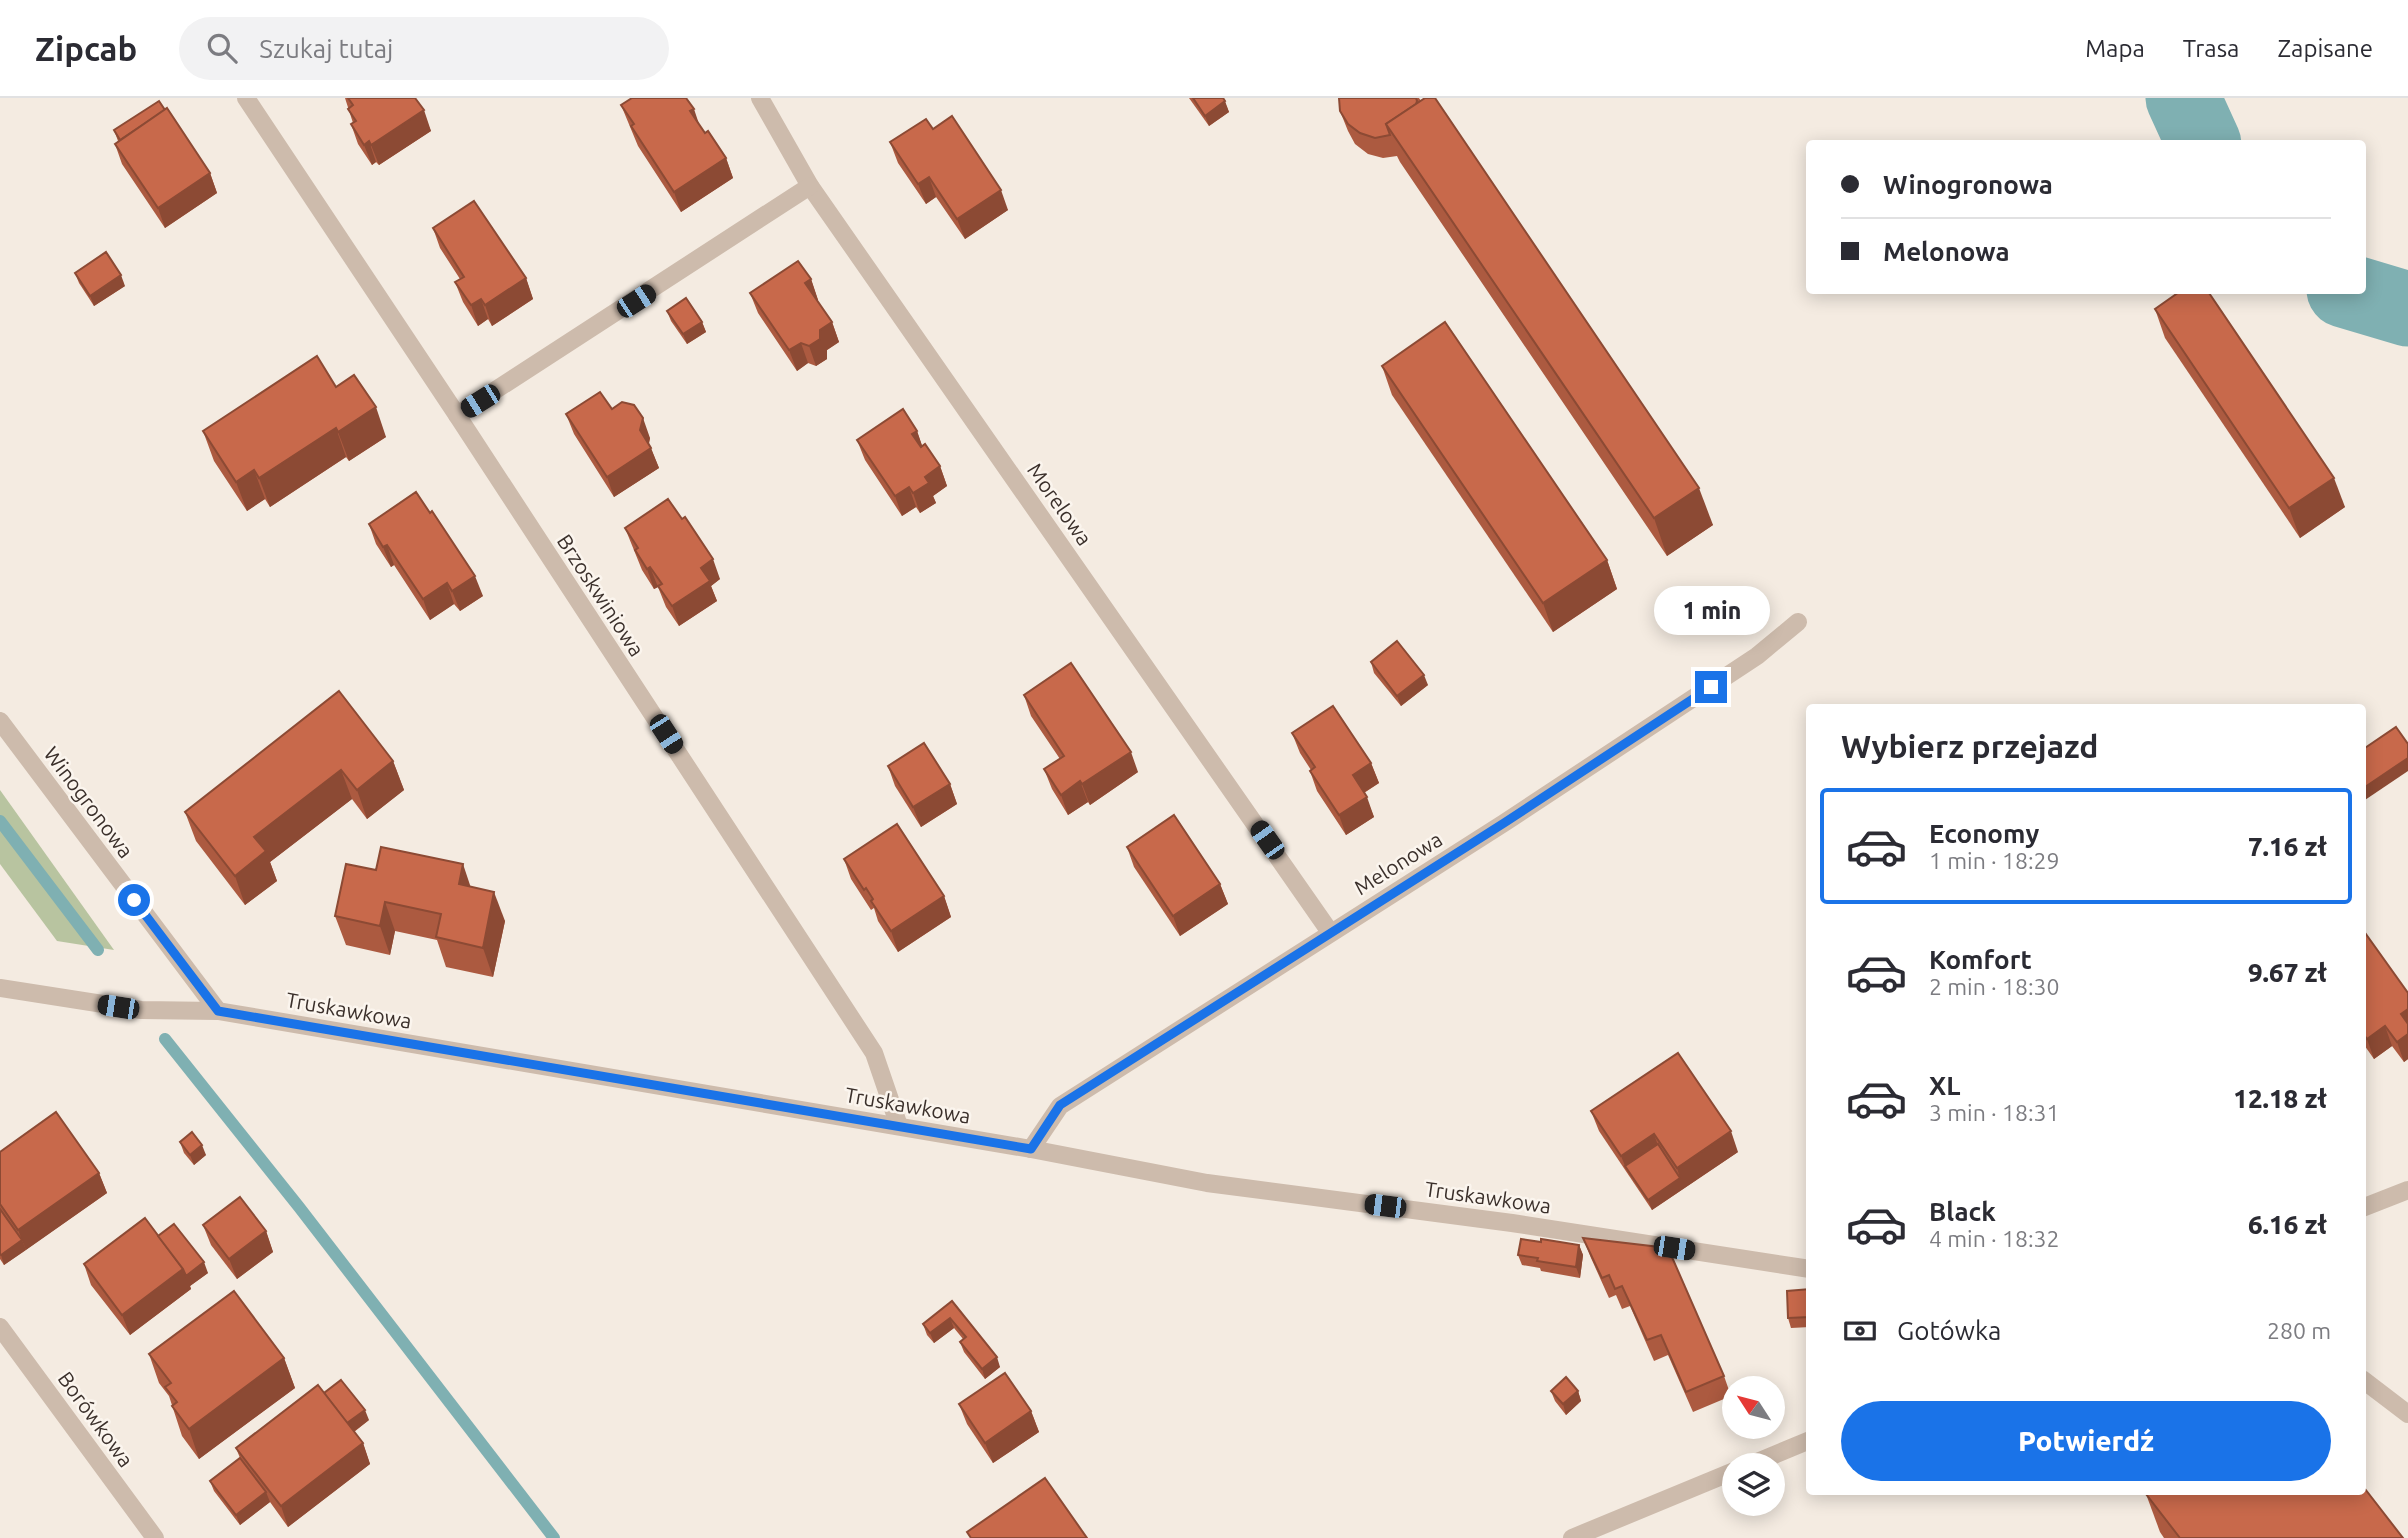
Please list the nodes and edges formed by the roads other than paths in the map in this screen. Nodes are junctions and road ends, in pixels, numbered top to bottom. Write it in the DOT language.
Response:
graph roads {
  1 [pos="246,98"];
  2 [pos="760,98"];
  3 [pos="810,186"];
  4 [pos="457,415"];
  5 [pos="1798,622"];
  6 [pos="0,721"];
  7 [pos="1331,932"];
  8 [pos="0,988"];
  9 [pos="218,1011"];
  10 [pos="899,1126"];
  11 [pos="1031,1149"];
  12 [pos="2408,1190"];
  13 [pos="2366,1206"];
  14 [pos="1806,1268"];
  15 [pos="0,1326"];
  16 [pos="2366,1383"];
  17 [pos="2408,1414"];
  18 [pos="1806,1442"];
  19 [pos="1779,1453"];
  20 [pos="1722,1476"];
  21 [pos="155,1538"];
  22 [pos="1572,1538"];
  1 -- 4 [label="street, Brzoskwiniowa"];
  2 -- 3 [label="street, Morelowa"];
  3 -- 4 [label="street"];
  3 -- 7 [label="street, Morelowa"];
  4 -- 10 [label="street, Brzoskwiniowa"];
  5 -- 7 [label="street, Melonowa"];
  6 -- 9 [label="street, Winogronowa"];
  7 -- 11 [label="street, Melonowa"];
  8 -- 9 [label="street, Truskawkowa"];
  9 -- 10 [label="street, Truskawkowa"];
  10 -- 11 [label="street, Truskawkowa"];
  11 -- 14 [label="street, Truskawkowa"];
  12 -- 13 [label="street"];
  15 -- 21 [label="street, Borówkowa"];
  16 -- 17 [label="street"];
  18 -- 19 [label="street"];
  20 -- 22 [label="street"];
}
